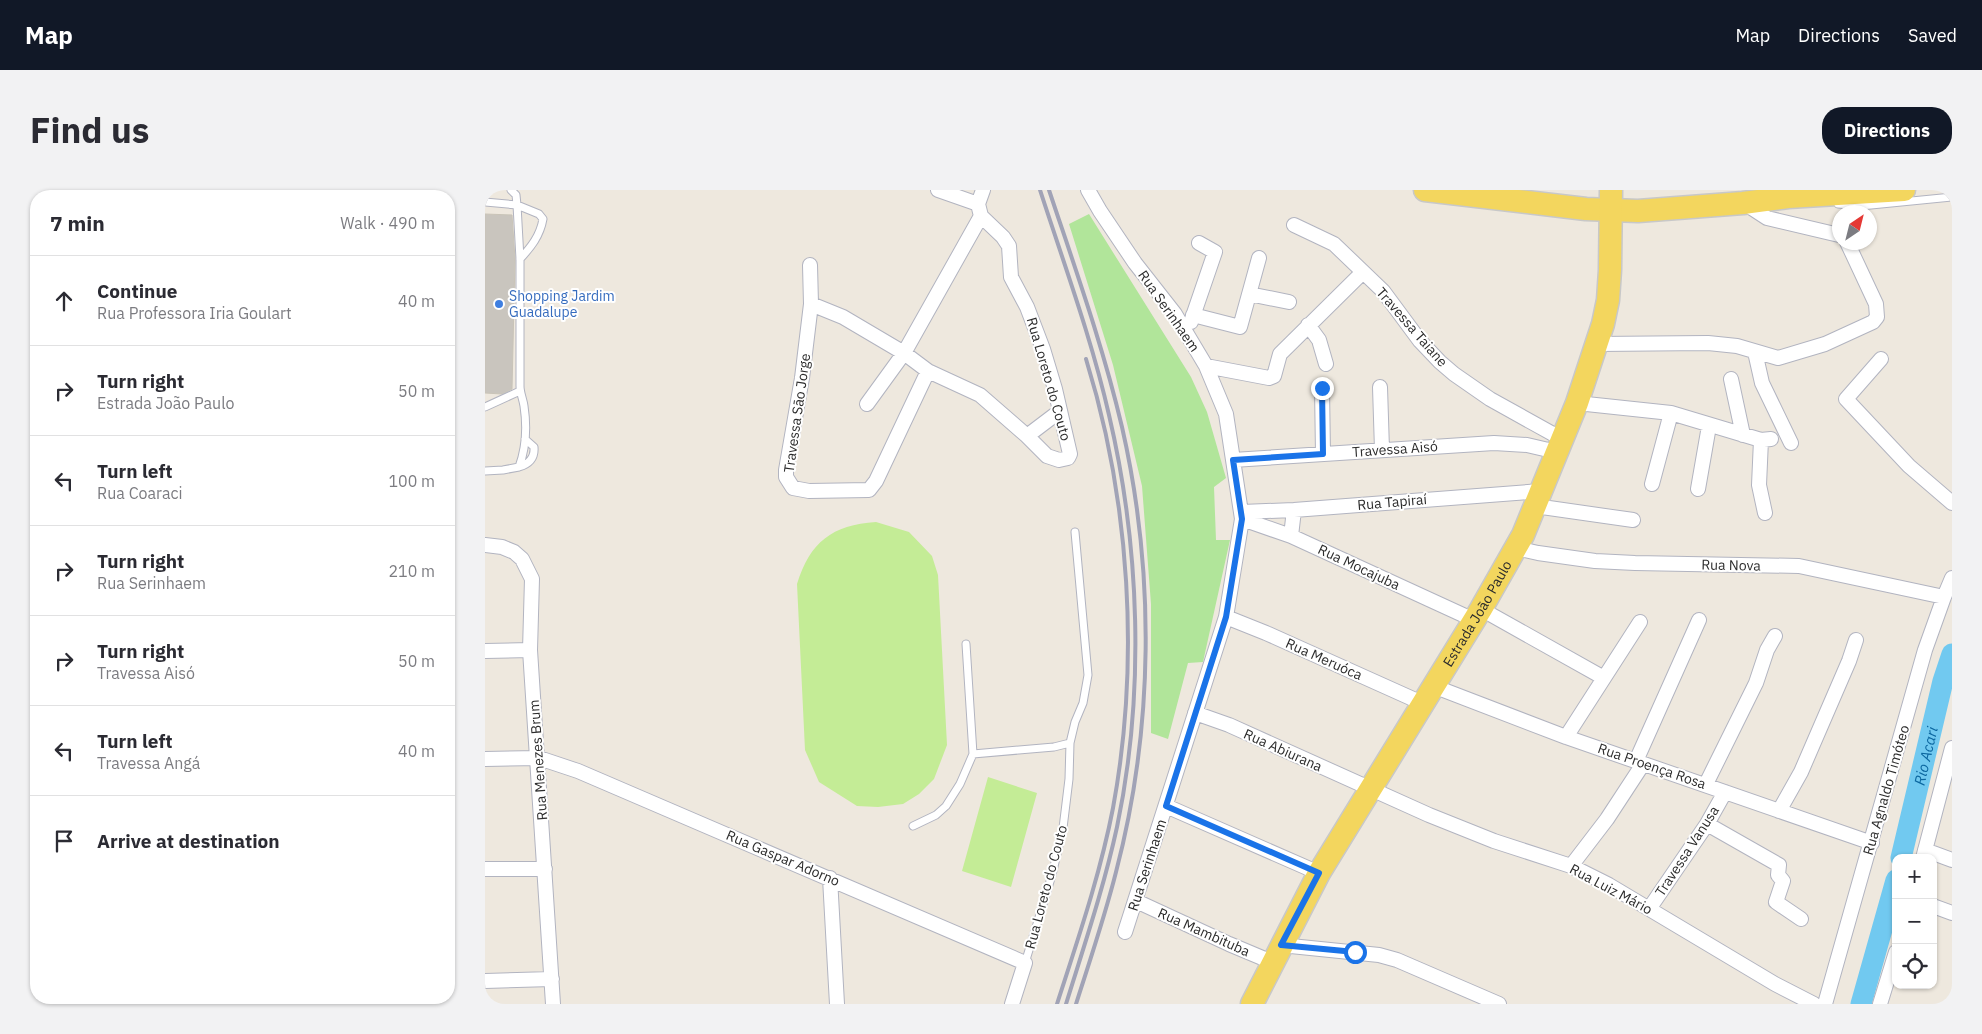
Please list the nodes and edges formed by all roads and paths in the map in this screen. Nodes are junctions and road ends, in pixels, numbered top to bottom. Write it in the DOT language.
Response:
graph roads {
  1 [pos="511,190"];
  2 [pos="938,190"];
  3 [pos="983,190"];
  4 [pos="1088,190"];
  5 [pos="1425,190"];
  6 [pos="1905,190"];
  7 [pos="1801,197"];
  8 [pos="1952,197"];
  9 [pos="1611,200"];
  10 [pos="485,202"];
  11 [pos="1743,203"];
  12 [pos="517,205"];
  13 [pos="979,210"];
  14 [pos="1293,225"];
  15 [pos="1832,233"];
  16 [pos="1199,244"];
  17 [pos="1851,250"];
  18 [pos="1259,258"];
  19 [pos="520,259"];
  20 [pos="810,265"];
  21 [pos="1363,272"];
  22 [pos="1249,294"];
  23 [pos="1289,302"];
  24 [pos="811,304"];
  25 [pos="1193,315"];
  26 [pos="1308,325"];
  27 [pos="1188,335"];
  28 [pos="1597,344"];
  29 [pos="1755,352"];
  30 [pos="904,353"];
  31 [pos="1881,359"];
  32 [pos="1327,364"];
  33 [pos="1206,366"];
  34 [pos="927,371"];
  35 [pos="1731,379"];
  36 [pos="1380,387"];
  37 [pos="1322,388"];
  38 [pos="520,391"];
  39 [pos="1577,403"];
  40 [pos="867,404"];
  41 [pos="485,407"];
  42 [pos="1060,411"];
  43 [pos="1671,413"];
  44 [pos="1709,426"];
  45 [pos="1743,435"];
  46 [pos="1027,436"];
  47 [pos="525,439"];
  48 [pos="1791,443"];
  49 [pos="1560,445"];
  50 [pos="1382,450"];
  51 [pos="1323,454"];
  52 [pos="1233,460"];
  53 [pos="519,467"];
  54 [pos="485,471"];
  55 [pos="1652,484"];
  56 [pos="1698,489"];
  57 [pos="1538,499"];
  58 [pos="1952,502"];
  59 [pos="1294,510"];
  60 [pos="1765,513"];
  61 [pos="1242,515"];
  62 [pos="1633,520"];
  63 [pos="1075,532"];
  64 [pos="1291,536"];
  65 [pos="485,545"];
  66 [pos="1516,548"];
  67 [pos="1952,578"];
  68 [pos="1944,597"];
  69 [pos="1478,614"];
  70 [pos="1226,617"];
  71 [pos="1699,620"];
  72 [pos="1640,622"];
  73 [pos="1775,636"];
  74 [pos="1856,640"];
  75 [pos="966,644"];
  76 [pos="530,650"];
  77 [pos="485,651"];
  78 [pos="1604,678"];
  79 [pos="1427,695"];
  80 [pos="1195,713"];
  81 [pos="1566,737"];
  82 [pos="1070,743"];
  83 [pos="1952,748"];
  84 [pos="973,754"];
  85 [pos="539,758"];
  86 [pos="485,759"];
  87 [pos="1640,762"];
  88 [pos="1706,784"];
  89 [pos="1369,788"];
  90 [pos="1725,792"];
  91 [pos="1166,806"];
  92 [pos="1779,810"];
  93 [pos="1707,824"];
  94 [pos="913,826"];
  95 [pos="1872,842"];
  96 [pos="1924,854"];
  97 [pos="1937,857"];
  98 [pos="1952,860"];
  99 [pos="1571,866"];
  100 [pos="485,869"];
  101 [pos="545,869"];
  102 [pos="1319,873"];
  103 [pos="830,878"];
  104 [pos="1136,901"];
  105 [pos="1937,907"];
  106 [pos="1649,909"];
  107 [pos="1952,913"];
  108 [pos="1801,919"];
  109 [pos="1125,932"];
  110 [pos="1277,953"];
  111 [pos="1025,963"];
  112 [pos="1892,965"];
  113 [pos="552,979"];
  114 [pos="485,981"];
  115 [pos="553,1004"];
  116 [pos="837,1004"];
  117 [pos="1013,1004"];
  118 [pos="1252,1004"];
  119 [pos="1499,1004"];
  120 [pos="1814,1004"];
  121 [pos="1825,1004"];
  122 [pos="1880,1004"];
  1 -- 12 [label="lane"];
  2 -- 13 [label="street, Rua Loreto do Couto"];
  3 -- 13 [label="street"];
  4 -- 27 [label="street, Rua Serinhaem"];
  5 -- 9 [label="main road"];
  6 -- 7 [label="main road"];
  7 -- 8 [label="lane"];
  7 -- 11 [label="main road"];
  9 -- 11 [label="main road"];
  9 -- 28 [label="main road, Estrada João Paulo"];
  10 -- 12 [label="lane"];
  11 -- 15 [label="street"];
  12 -- 19 [label="lane"];
  12 -- 19 [label="lane"];
  13 -- 30 [label="street"];
  13 -- 42 [label="street, Rua Loreto do Couto"];
  14 -- 21 [label="street, Travessa Taiane"];
  16 -- 25 [label="street"];
  17 -- 29 [label="street"];
  18 -- 22 [label="street"];
  19 -- 38 [label="lane"];
  20 -- 24 [label="street, Travessa Sāo Jorge"];
  21 -- 26 [label="street"];
  21 -- 49 [label="street, Travessa Taiane"];
  22 -- 23 [label="street"];
  22 -- 25 [label="street"];
  24 -- 30 [label="street"];
  24 -- 34 [label="street, Travessa Sāo Jorge"];
  25 -- 27 [label="street"];
  26 -- 32 [label="street"];
  26 -- 33 [label="street"];
  27 -- 33 [label="street, Rua Serinhaem"];
  28 -- 29 [label="street"];
  28 -- 39 [label="main road, Estrada João Paulo"];
  29 -- 48 [label="street"];
  30 -- 34 [label="street"];
  30 -- 40 [label="street"];
  31 -- 58 [label="street"];
  33 -- 52 [label="street, Rua Serinhaem"];
  34 -- 46 [label="street"];
  35 -- 45 [label="street"];
  36 -- 50 [label="street"];
  37 -- 51 [label="street"];
  38 -- 41 [label="lane"];
  38 -- 47 [label="lane"];
  39 -- 43 [label="street"];
  39 -- 49 [label="main road, Estrada João Paulo"];
  42 -- 46 [label="street"];
  42 -- 46 [label="street, Rua Loreto do Couto"];
  43 -- 44 [label="street"];
  43 -- 55 [label="street"];
  44 -- 45 [label="street"];
  44 -- 56 [label="street"];
  45 -- 60 [label="street"];
  47 -- 53 [label="lane"];
  47 -- 53 [label="lane"];
  49 -- 50 [label="street, Travessa Aisó"];
  49 -- 57 [label="main road, Estrada João Paulo"];
  50 -- 51 [label="street, Travessa Aisó"];
  51 -- 52 [label="street, Travessa Aisó"];
  52 -- 61 [label="street, Rua Serinhaem"];
  53 -- 54 [label="lane"];
  57 -- 59 [label="street, Rua Tapiraí"];
  57 -- 62 [label="street, Rua Tapiraí"];
  57 -- 66 [label="main road, Estrada João Paulo"];
  59 -- 61 [label="street, Rua Tapiraí"];
  59 -- 64 [label="street"];
  61 -- 64 [label="street, Rua Mocajuba"];
  61 -- 70 [label="street, Rua Serinhaem"];
  63 -- 82 [label="lane, Rua Loreto do Couto"];
  64 -- 69 [label="street, Rua Mocajuba"];
  65 -- 76 [label="street, Rua Menezes Brum"];
  66 -- 68 [label="street, Rua Nova"];
  66 -- 69 [label="main road, Estrada João Paulo"];
  67 -- 68 [label="street, Rua Agnaldo Timóteo"];
  68 -- 95 [label="street, Rua Agnaldo Timóteo"];
  69 -- 78 [label="street, Rua Mocajuba"];
  69 -- 79 [label="main road, Estrada João Paulo"];
  70 -- 79 [label="street, Rua Meruóca"];
  70 -- 80 [label="street, Rua Serinhaem"];
  71 -- 87 [label="street"];
  72 -- 78 [label="street"];
  73 -- 88 [label="street"];
  74 -- 92 [label="street"];
  75 -- 84 [label="lane"];
  76 -- 77 [label="street"];
  76 -- 85 [label="street, Rua Menezes Brum"];
  78 -- 81 [label="street"];
  79 -- 81 [label="street, Rua Proença Rosa"];
  79 -- 89 [label="main road, Estrada João Paulo"];
  80 -- 89 [label="street, Rua Abiurana"];
  80 -- 91 [label="street, Rua Serinhaem"];
  81 -- 87 [label="street, Rua Proença Rosa"];
  82 -- 84 [label="lane"];
  82 -- 111 [label="lane, Rua Loreto do Couto"];
  83 -- 96 [label="street"];
  84 -- 94 [label="lane"];
  85 -- 86 [label="street, Rua Gaspar Adorno"];
  85 -- 101 [label="street, Rua Menezes Brum"];
  85 -- 103 [label="street, Rua Gaspar Adorno"];
  87 -- 88 [label="street, Rua Proença Rosa"];
  87 -- 99 [label="street"];
  88 -- 90 [label="street, Rua Proença Rosa"];
  89 -- 99 [label="street, Rua Luiz Mário"];
  89 -- 102 [label="main road, Estrada João Paulo"];
  90 -- 92 [label="street, Rua Proença Rosa"];
  90 -- 93 [label="street, Travessa Vanusa"];
  91 -- 102 [label="street"];
  91 -- 104 [label="street, Rua Serinhaem"];
  92 -- 95 [label="street, Rua Proença Rosa"];
  93 -- 106 [label="street, Travessa Vanusa"];
  93 -- 108 [label="street"];
  95 -- 121 [label="street, Rua Agnaldo Timóteo"];
  97 -- 98 [label="street"];
  99 -- 106 [label="street, Rua Luiz Mário"];
  100 -- 101 [label="street"];
  101 -- 113 [label="street, Rua Menezes Brum"];
  102 -- 110 [label="main road, Estrada João Paulo"];
  103 -- 111 [label="street, Rua Gaspar Adorno"];
  103 -- 116 [label="street"];
  104 -- 109 [label="street, Rua Serinhaem"];
  104 -- 110 [label="street, Rua Mambituba"];
  105 -- 107 [label="street"];
  106 -- 120 [label="street, Rua Luiz Mário"];
  110 -- 118 [label="main road, Estrada João Paulo"];
  110 -- 119 [label="street, Rua Mambituba"];
  111 -- 117 [label="street, Rua Loreto do Couto"];
  112 -- 122 [label="street"];
  113 -- 114 [label="street"];
  113 -- 115 [label="street, Rua Menezes Brum"];
}
